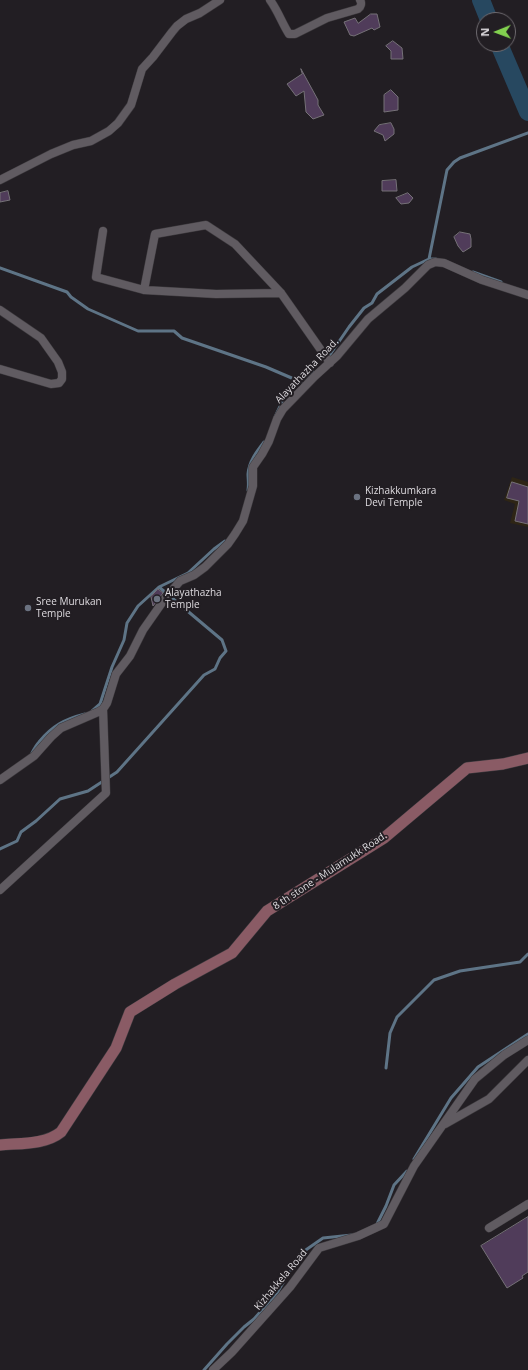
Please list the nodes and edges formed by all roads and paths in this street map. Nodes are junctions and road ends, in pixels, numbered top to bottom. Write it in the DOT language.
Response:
graph roads {
  1 [pos="220,0"];
  2 [pos="270,0"];
  3 [pos="360,0"];
  4 [pos="0,180"];
  5 [pos="103,231"];
  6 [pos="144,290"];
  7 [pos="281,292"];
  8 [pos="528,295"];
  9 [pos="0,310"];
  10 [pos="330,363"];
  11 [pos="0,369"];
  12 [pos="103,709"];
  13 [pos="528,758"];
  14 [pos="0,780"];
  15 [pos="0,890"];
  16 [pos="528,1040"];
  17 [pos="528,1060"];
  18 [pos="442,1126"];
  19 [pos="0,1145"];
  20 [pos="528,1204"];
  21 [pos="489,1228"];
  22 [pos="213,1370"];
  1 -- 4 [label="street"];
  2 -- 3 [label="street"];
  5 -- 6 [label="street"];
  6 -- 7 [label="street"];
  6 -- 7 [label="street"];
  7 -- 10 [label="street"];
  8 -- 10 [label="street, Alayathazha Road."];
  9 -- 11 [label="street"];
  10 -- 12 [label="street, Alayathazha Road."];
  12 -- 14 [label="street"];
  12 -- 15 [label="street"];
  13 -- 19 [label="main road, 8 th stone - Mulamukk Road."];
  16 -- 18 [label="street, Kizhakkela Road"];
  17 -- 18 [label="street, Kizhakkela Road"];
  18 -- 22 [label="street, Kizhakkela Road"];
  20 -- 21 [label="street"];
}
